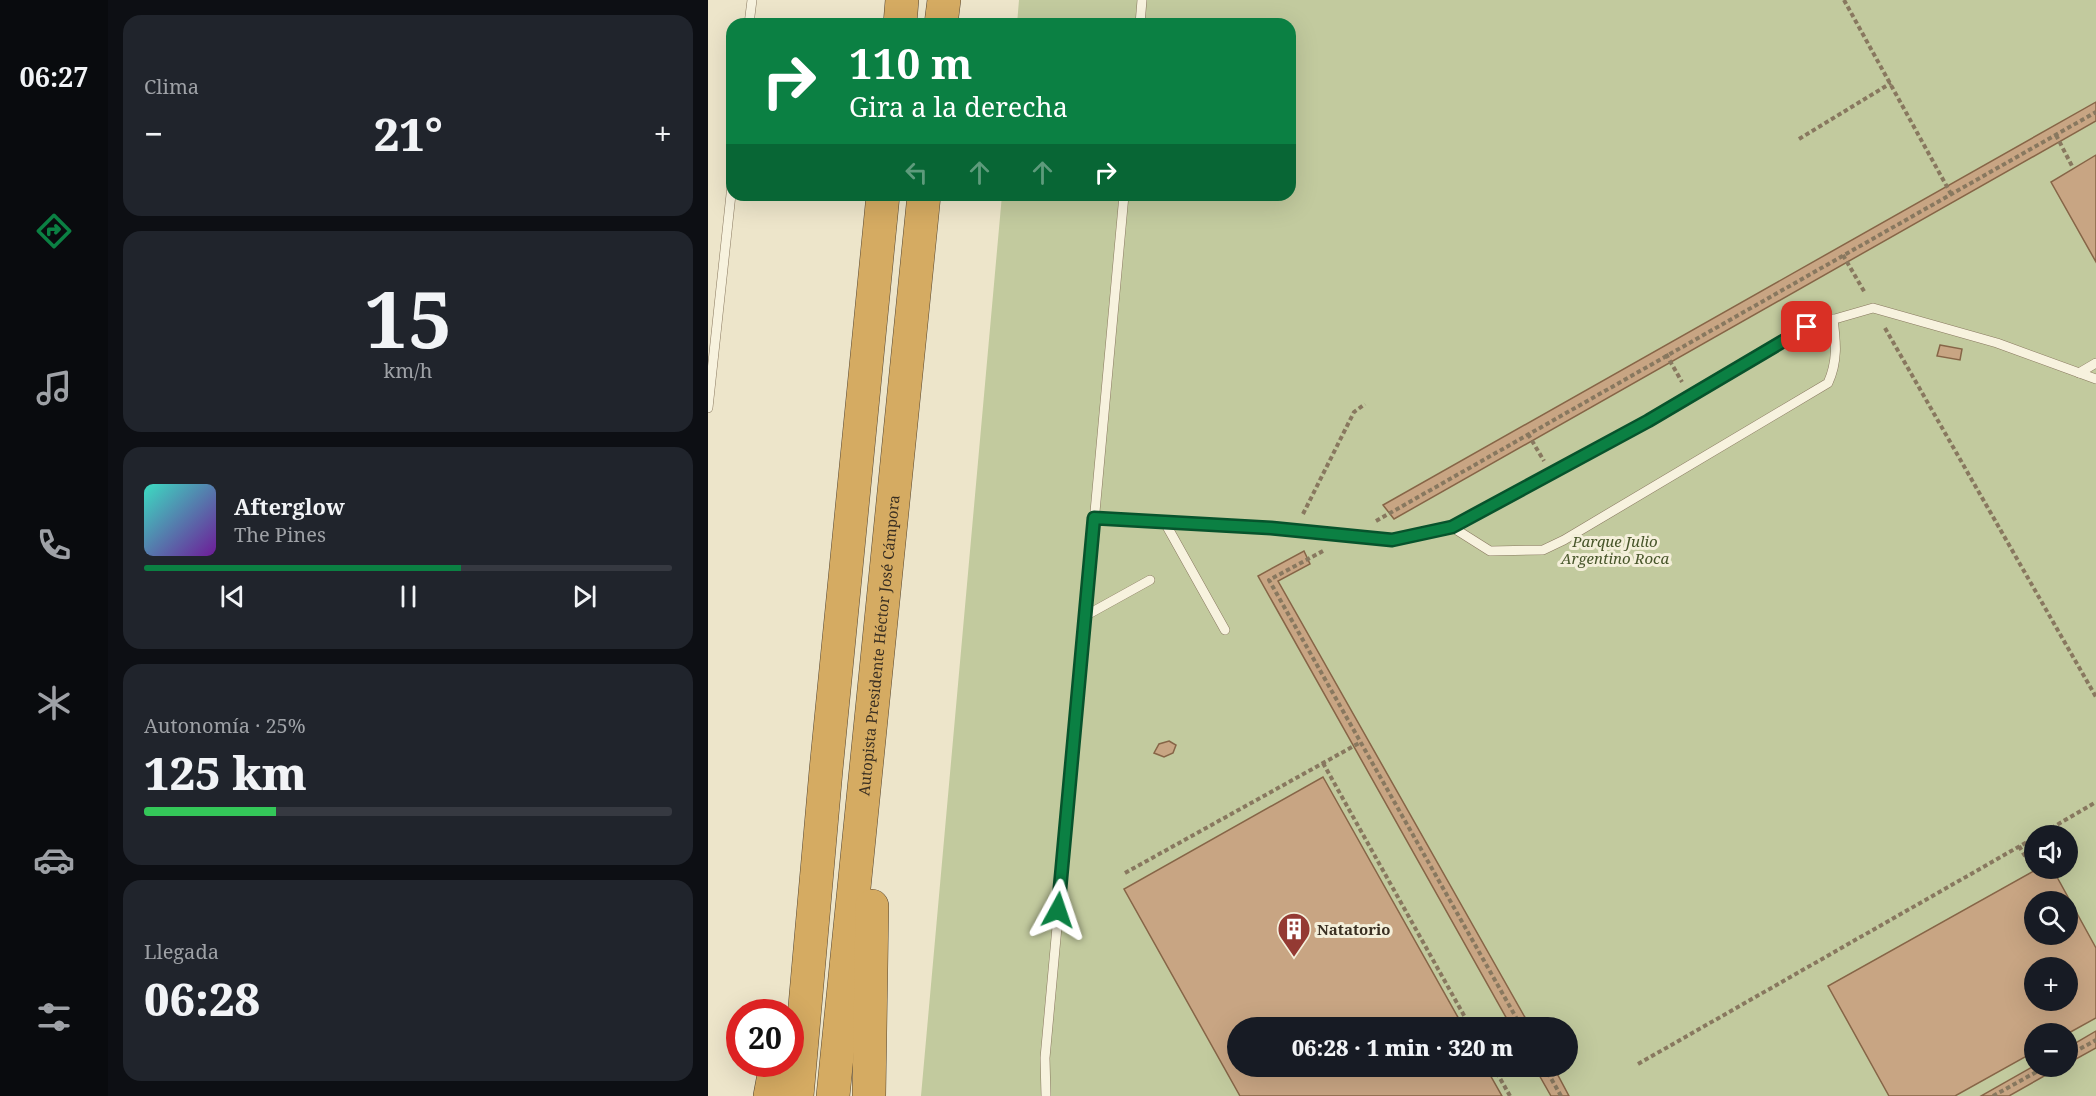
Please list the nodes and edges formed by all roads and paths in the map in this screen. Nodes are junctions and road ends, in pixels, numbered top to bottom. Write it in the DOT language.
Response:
graph roads {
  1 [pos="752,0"];
  2 [pos="902,0"];
  3 [pos="944,0"];
  4 [pos="1142,0"];
  5 [pos="1844,0"];
  6 [pos="750,18"];
  7 [pos="900,18"];
  8 [pos="942,18"];
  9 [pos="1140,18"];
  10 [pos="1891,83"];
  11 [pos="2096,112"];
  12 [pos="2056,135"];
  13 [pos="1799,139"];
  14 [pos="2073,168"];
  15 [pos="1951,194"];
  16 [pos="730,201"];
  17 [pos="882,201"];
  18 [pos="923,201"];
  19 [pos="1123,201"];
  20 [pos="1843,255"];
  21 [pos="1873,308"];
  22 [pos="1833,319"];
  23 [pos="1666,354"];
  24 [pos="2096,363"];
  25 [pos="2079,373"];
  26 [pos="2096,379"];
  27 [pos="1690,396"];
  28 [pos="1365,404"];
  29 [pos="708,408"];
  30 [pos="1528,434"];
  31 [pos="1551,474"];
  32 [pos="1094,518"];
  33 [pos="1164,521"];
  34 [pos="1452,527"];
  35 [pos="1296,531"];
  36 [pos="1348,537"];
  37 [pos="1150,580"];
  38 [pos="1085,616"];
  39 [pos="1225,630"];
  40 [pos="2096,698"];
  41 [pos="870,730"];
  42 [pos="1361,742"];
  43 [pos="1323,763"];
  44 [pos="826,770"];
  45 [pos="2096,802"];
  46 [pos="2057,825"];
  47 [pos="2024,843"];
  48 [pos="2019,846"];
  49 [pos="2024,854"];
  50 [pos="1125,873"];
  51 [pos="787,999"];
  52 [pos="1466,1017"];
  53 [pos="1516,1017"];
  54 [pos="2096,1040"];
  55 [pos="2078,1050"];
  56 [pos="1638,1064"];
  57 [pos="774,1077"];
  58 [pos="1499,1077"];
  59 [pos="1550,1077"];
  60 [pos="2027,1077"];
  61 [pos="771,1096"];
  62 [pos="797,1096"];
  63 [pos="833,1096"];
  64 [pos="869,1096"];
  65 [pos="1046,1096"];
  66 [pos="1510,1096"];
  67 [pos="1560,1096"];
  68 [pos="1993,1096"];
  1 -- 6 [label="lane"];
  2 -- 7 [label="highway"];
  3 -- 8 [label="highway"];
  4 -- 9 [label="lane"];
  5 -- 10 [label="path"];
  10 -- 13 [label="path"];
  10 -- 15 [label="path"];
  11 -- 12 [label="path"];
  12 -- 14 [label="path"];
  12 -- 15 [label="path"];
  15 -- 20 [label="path"];
  16 -- 29 [label="lane"];
  17 -- 44 [label="highway"];
  18 -- 41 [label="highway, Autopista Presidente Héctor José Cámpora"];
  19 -- 32 [label="lane"];
  20 -- 21 [label="path"];
  20 -- 23 [label="path"];
  21 -- 22 [label="lane"];
  21 -- 25 [label="lane"];
  21 -- 40 [label="path"];
  22 -- 27 [label="lane"];
  22 -- 34 [label="lane"];
  23 -- 27 [label="path"];
  23 -- 30 [label="path"];
  24 -- 25 [label="lane"];
  25 -- 26 [label="lane"];
  27 -- 31 [label="lane"];
  28 -- 35 [label="path"];
  30 -- 31 [label="path"];
  30 -- 36 [label="path"];
  31 -- 34 [label="lane"];
  32 -- 33 [label="lane"];
  32 -- 38 [label="lane"];
  33 -- 35 [label="lane"];
  33 -- 39 [label="lane"];
  34 -- 36 [label="lane"];
  35 -- 36 [label="lane"];
  36 -- 42 [label="path"];
  37 -- 38 [label="lane"];
  38 -- 65 [label="lane"];
  41 -- 63 [label="highway, Autopista Presidente Héctor José Cámpora"];
  41 -- 64 [label="highway"];
  42 -- 43 [label="path"];
  42 -- 53 [label="path"];
  43 -- 50 [label="path"];
  43 -- 52 [label="path"];
  44 -- 51 [label="highway"];
  44 -- 62 [label="highway"];
  45 -- 46 [label="path"];
  47 -- 48 [label="path"];
  48 -- 49 [label="path"];
  48 -- 56 [label="path"];
  54 -- 55 [label="path"];
  57 -- 61 [label="highway"];
  58 -- 66 [label="path"];
  59 -- 67 [label="path"];
  60 -- 68 [label="path"];
}
